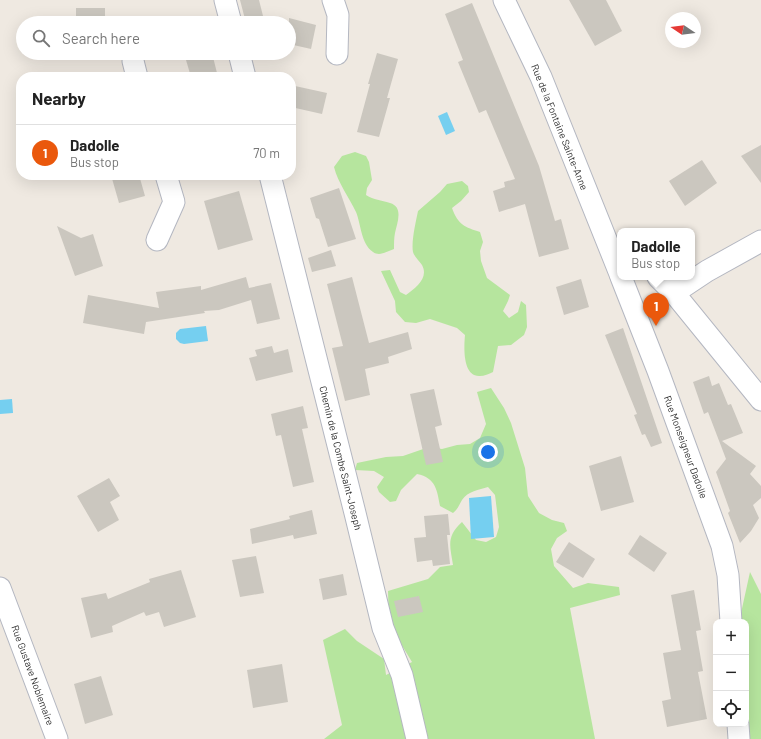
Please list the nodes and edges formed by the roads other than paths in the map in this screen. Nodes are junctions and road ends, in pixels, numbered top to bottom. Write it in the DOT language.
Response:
graph roads {
  1 [pos="225,0"];
  2 [pos="333,0"];
  3 [pos="504,0"];
  4 [pos="228,16"];
  5 [pos="337,54"];
  6 [pos="133,60"];
  7 [pos="241,60"];
  8 [pos="136,72"];
  9 [pos="244,72"];
  10 [pos="167,180"];
  11 [pos="271,180"];
  12 [pos="157,240"];
  13 [pos="761,241"];
  14 [pos="613,245"];
  15 [pos="617,262"];
  16 [pos="695,279"];
  17 [pos="622,280"];
  18 [pos="661,280"];
  19 [pos="694,280"];
  20 [pos="674,293"];
  21 [pos="761,400"];
  22 [pos="0,588"];
  23 [pos="731,619"];
  24 [pos="738,727"];
  25 [pos="57,739"];
  26 [pos="417,739"];
  27 [pos="739,739"];
  1 -- 4 [label="street"];
  2 -- 5 [label="street"];
  3 -- 14 [label="street, Rue de la Fontaine Sainte-Anne"];
  6 -- 8 [label="street"];
  7 -- 9 [label="street"];
  10 -- 12 [label="street"];
  11 -- 26 [label="street, Chemin de la Combe Saint-Joseph"];
  13 -- 16 [label="street"];
  14 -- 15 [label="street"];
  17 -- 23 [label="street, Rue Monseigneur Dadolle"];
  18 -- 20 [label="street"];
  19 -- 20 [label="street"];
  20 -- 21 [label="street"];
  22 -- 25 [label="street, Rue Gustave Noblemaire"];
  24 -- 27 [label="street"];
}
